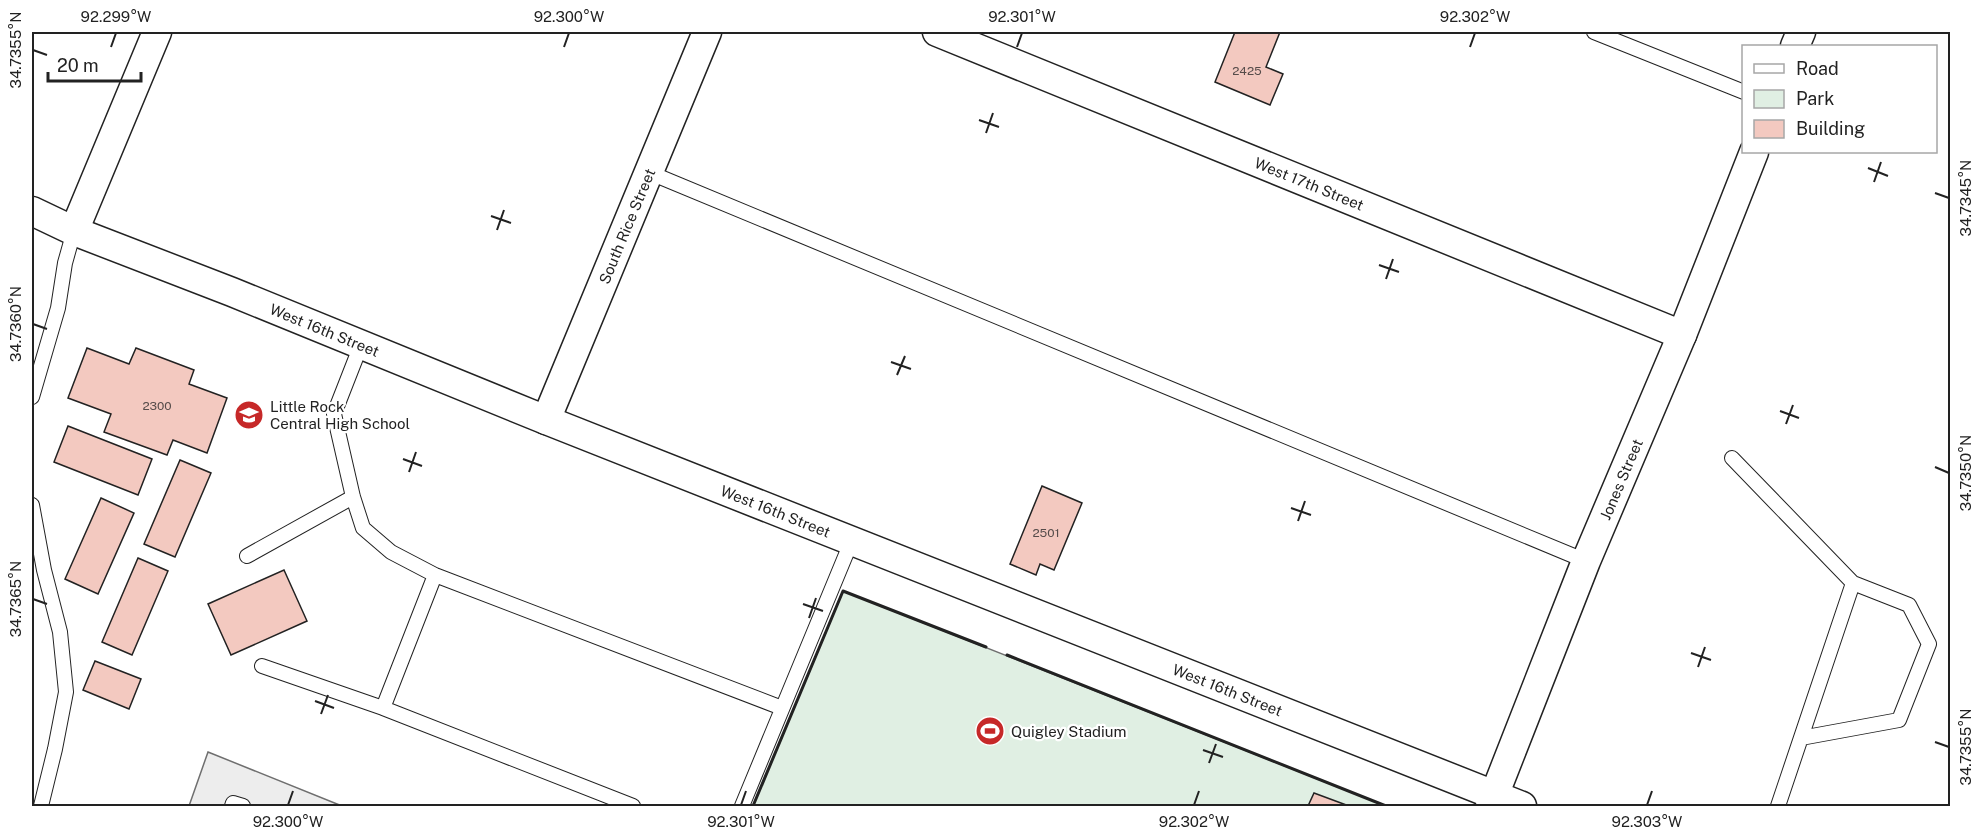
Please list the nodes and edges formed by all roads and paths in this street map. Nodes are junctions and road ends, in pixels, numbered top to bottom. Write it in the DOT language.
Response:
graph roads {
  1 [pos="157,32"];
  2 [pos="707,32"];
  3 [pos="937,32"];
  4 [pos="1594,32"];
  5 [pos="1742,92"];
  6 [pos="1754,153"];
  7 [pos="648,172"];
  8 [pos="32,211"];
  9 [pos="74,231"];
  10 [pos="1682,335"];
  11 [pos="361,345"];
  12 [pos="32,397"];
  13 [pos="546,420"];
  14 [pos="1732,458"];
  15 [pos="353,497"];
  16 [pos="32,505"];
  17 [pos="852,540"];
  18 [pos="247,556"];
  19 [pos="1586,561"];
  20 [pos="435,574"];
  21 [pos="1853,583"];
  22 [pos="262,666"];
  23 [pos="383,708"];
  24 [pos="782,708"];
  25 [pos="1801,738"];
  26 [pos="1492,801"];
  27 [pos="41,807"];
  28 [pos="232,807"];
  29 [pos="243,807"];
  30 [pos="633,807"];
  31 [pos="742,807"];
  32 [pos="1522,807"];
  33 [pos="1778,807"];
  1 -- 9 [label="street"];
  2 -- 7 [label="street, South Rice Street"];
  3 -- 10 [label="street, West 17th Street"];
  4 -- 5 [label="lane"];
  6 -- 10 [label="street, Jones Street"];
  7 -- 13 [label="street, South Rice Street"];
  7 -- 19 [label="lane"];
  8 -- 9 [label="street, West 16th Street"];
  9 -- 11 [label="street, West 16th Street"];
  9 -- 12 [label="lane"];
  10 -- 19 [label="street, Jones Street"];
  11 -- 13 [label="street, West 16th Street"];
  11 -- 15 [label="lane"];
  13 -- 17 [label="street, West 16th Street"];
  14 -- 21 [label="lane"];
  15 -- 18 [label="lane"];
  15 -- 20 [label="lane"];
  16 -- 27 [label="lane"];
  17 -- 24 [label="lane"];
  17 -- 26 [label="street, West 16th Street"];
  19 -- 26 [label="street, Jones Street"];
  20 -- 23 [label="lane"];
  20 -- 24 [label="lane"];
  21 -- 25 [label="lane"];
  21 -- 25 [label="lane"];
  22 -- 23 [label="lane"];
  23 -- 30 [label="lane"];
  24 -- 31 [label="lane"];
  25 -- 33 [label="lane"];
  26 -- 32 [label="street, West 16th Street"];
  28 -- 29 [label="lane"];
}
